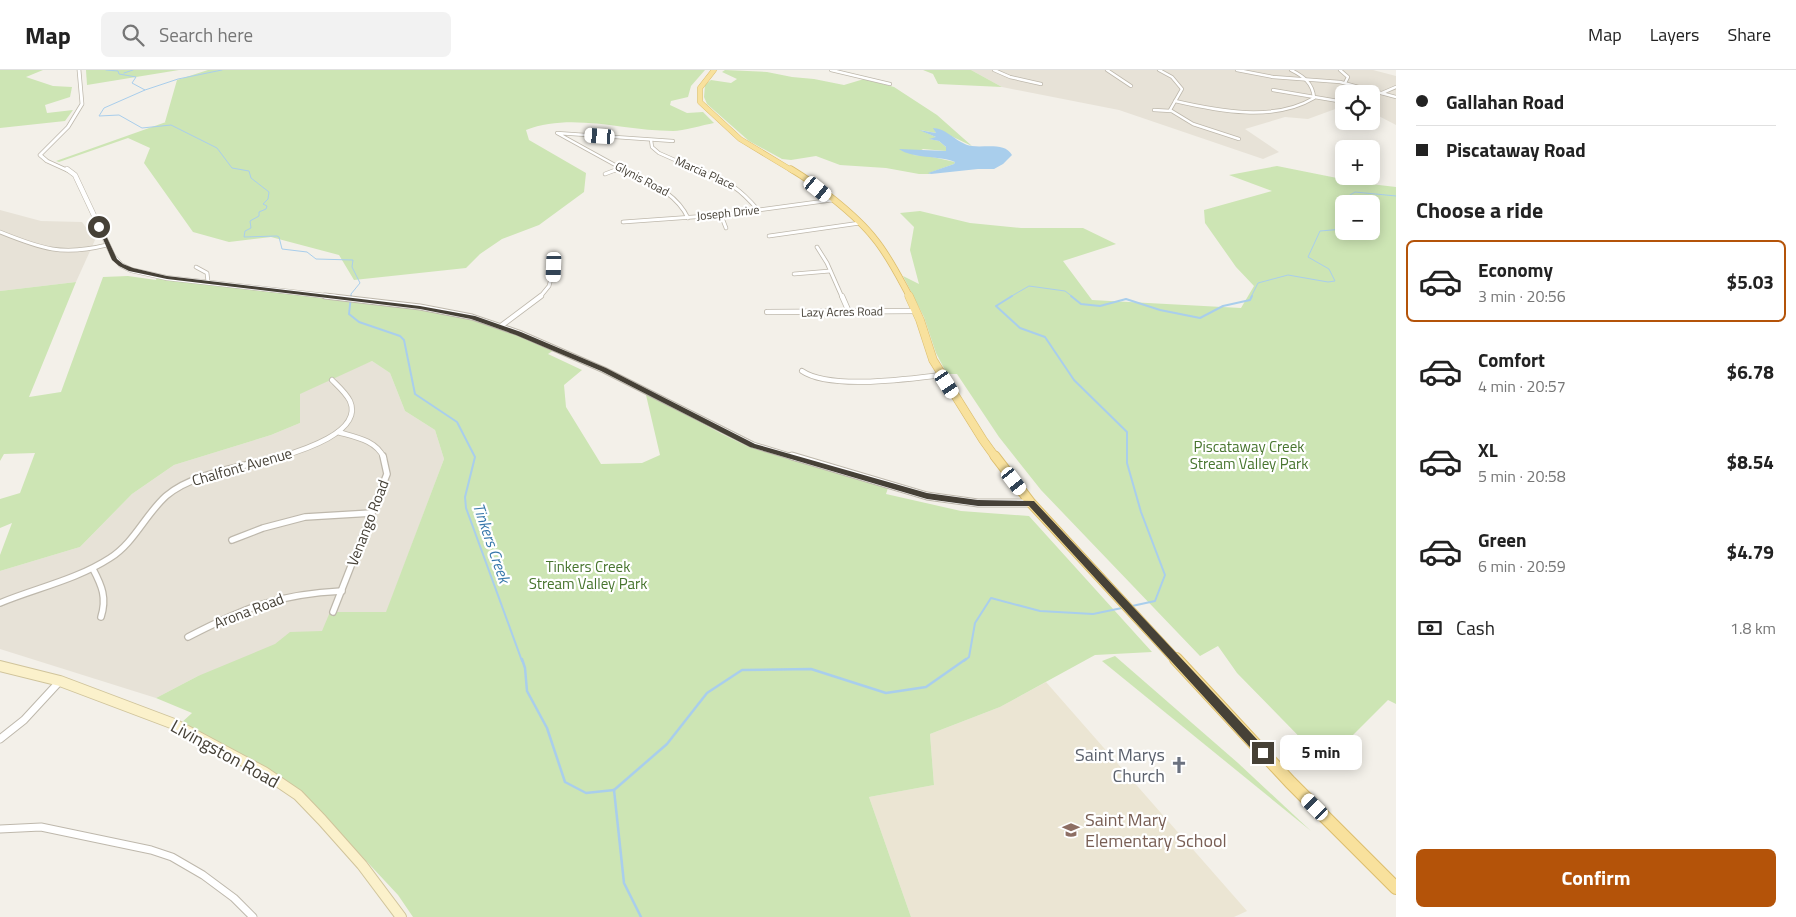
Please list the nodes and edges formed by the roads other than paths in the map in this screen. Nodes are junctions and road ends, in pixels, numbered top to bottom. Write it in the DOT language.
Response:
graph roads {
  1 [pos="79,70"];
  2 [pos="714,70"];
  3 [pos="831,70"];
  4 [pos="994,70"];
  5 [pos="1107,70"];
  6 [pos="1159,70"];
  7 [pos="1237,70"];
  8 [pos="1291,70"];
  9 [pos="1340,70"];
  10 [pos="1306,79"];
  11 [pos="1345,83"];
  12 [pos="890,84"];
  13 [pos="1040,84"];
  14 [pos="1131,86"];
  15 [pos="1396,87"];
  16 [pos="1273,90"];
  17 [pos="1382,93"];
  18 [pos="1314,98"];
  19 [pos="1396,98"];
  20 [pos="1175,101"];
  21 [pos="1335,101"];
  22 [pos="1154,110"];
  23 [pos="1171,111"];
  24 [pos="604,130"];
  25 [pos="600,136"];
  26 [pos="1239,139"];
  27 [pos="652,140"];
  28 [pos="673,142"];
  29 [pos="622,168"];
  30 [pos="605,174"];
  31 [pos="832,200"];
  32 [pos="758,210"];
  33 [pos="721,215"];
  34 [pos="688,218"];
  35 [pos="623,222"];
  36 [pos="860,223"];
  37 [pos="726,228"];
  38 [pos="0,232"];
  39 [pos="769,236"];
  40 [pos="107,245"];
  41 [pos="817,247"];
  42 [pos="196,267"];
  43 [pos="554,267"];
  44 [pos="830,271"];
  45 [pos="794,274"];
  46 [pos="208,282"];
  47 [pos="916,311"];
  48 [pos="768,312"];
  49 [pos="849,312"];
  50 [pos="501,326"];
  51 [pos="802,371"];
  52 [pos="941,374"];
  53 [pos="332,380"];
  54 [pos="338,432"];
  55 [pos="1031,504"];
  56 [pos="372,513"];
  57 [pos="232,540"];
  58 [pos="93,569"];
  59 [pos="342,592"];
  60 [pos="0,602"];
  61 [pos="334,612"];
  62 [pos="101,617"];
  63 [pos="188,637"];
  64 [pos="0,666"];
  65 [pos="60,681"];
  66 [pos="0,739"];
  67 [pos="0,829"];
  68 [pos="1396,888"];
  69 [pos="253,917"];
  70 [pos="401,917"];
  1 -- 40 [label="street"];
  2 -- 31 [label="main road"];
  3 -- 12 [label="street"];
  4 -- 13 [label="street"];
  5 -- 14 [label="street"];
  6 -- 20 [label="street"];
  7 -- 10 [label="street"];
  8 -- 10 [label="street"];
  9 -- 11 [label="street"];
  10 -- 11 [label="street"];
  10 -- 18 [label="street"];
  11 -- 17 [label="street"];
  15 -- 17 [label="street"];
  16 -- 18 [label="street"];
  17 -- 19 [label="street"];
  18 -- 20 [label="street"];
  18 -- 21 [label="street"];
  20 -- 23 [label="street"];
  22 -- 23 [label="street"];
  23 -- 26 [label="street"];
  24 -- 25 [label="street"];
  25 -- 27 [label="street, Glynis Road"];
  25 -- 29 [label="street, Glynis Road"];
  27 -- 28 [label="street, Glynis Road"];
  27 -- 32 [label="street, Marcia Place"];
  29 -- 30 [label="street"];
  29 -- 34 [label="street, Glynis Road"];
  31 -- 32 [label="street, Joseph Drive"];
  31 -- 36 [label="main road"];
  32 -- 33 [label="street, Joseph Drive"];
  33 -- 34 [label="street, Joseph Drive"];
  33 -- 37 [label="street"];
  34 -- 35 [label="street, Joseph Drive"];
  36 -- 39 [label="street"];
  36 -- 47 [label="main road"];
  38 -- 40 [label="street"];
  40 -- 46 [label="street"];
  41 -- 44 [label="street"];
  42 -- 46 [label="street"];
  43 -- 50 [label="street"];
  44 -- 45 [label="street"];
  44 -- 49 [label="street"];
  46 -- 50 [label="street"];
  47 -- 49 [label="street, Lazy Acres Road"];
  47 -- 52 [label="main road"];
  48 -- 49 [label="street, Lazy Acres Road"];
  50 -- 55 [label="street"];
  51 -- 52 [label="street"];
  52 -- 55 [label="main road"];
  53 -- 54 [label="street, Chalfont Avenue"];
  54 -- 56 [label="street, Venango Road"];
  54 -- 58 [label="street, Chalfont Avenue"];
  55 -- 68 [label="main road"];
  56 -- 57 [label="street"];
  56 -- 59 [label="street, Venango Road"];
  58 -- 60 [label="street, Chalfont Avenue"];
  58 -- 62 [label="street"];
  59 -- 61 [label="street, Venango Road"];
  59 -- 63 [label="street, Arona Road"];
  64 -- 65 [label="main road, Livingston Road"];
  65 -- 66 [label="street"];
  65 -- 70 [label="main road, Livingston Road"];
  67 -- 69 [label="street"];
}
